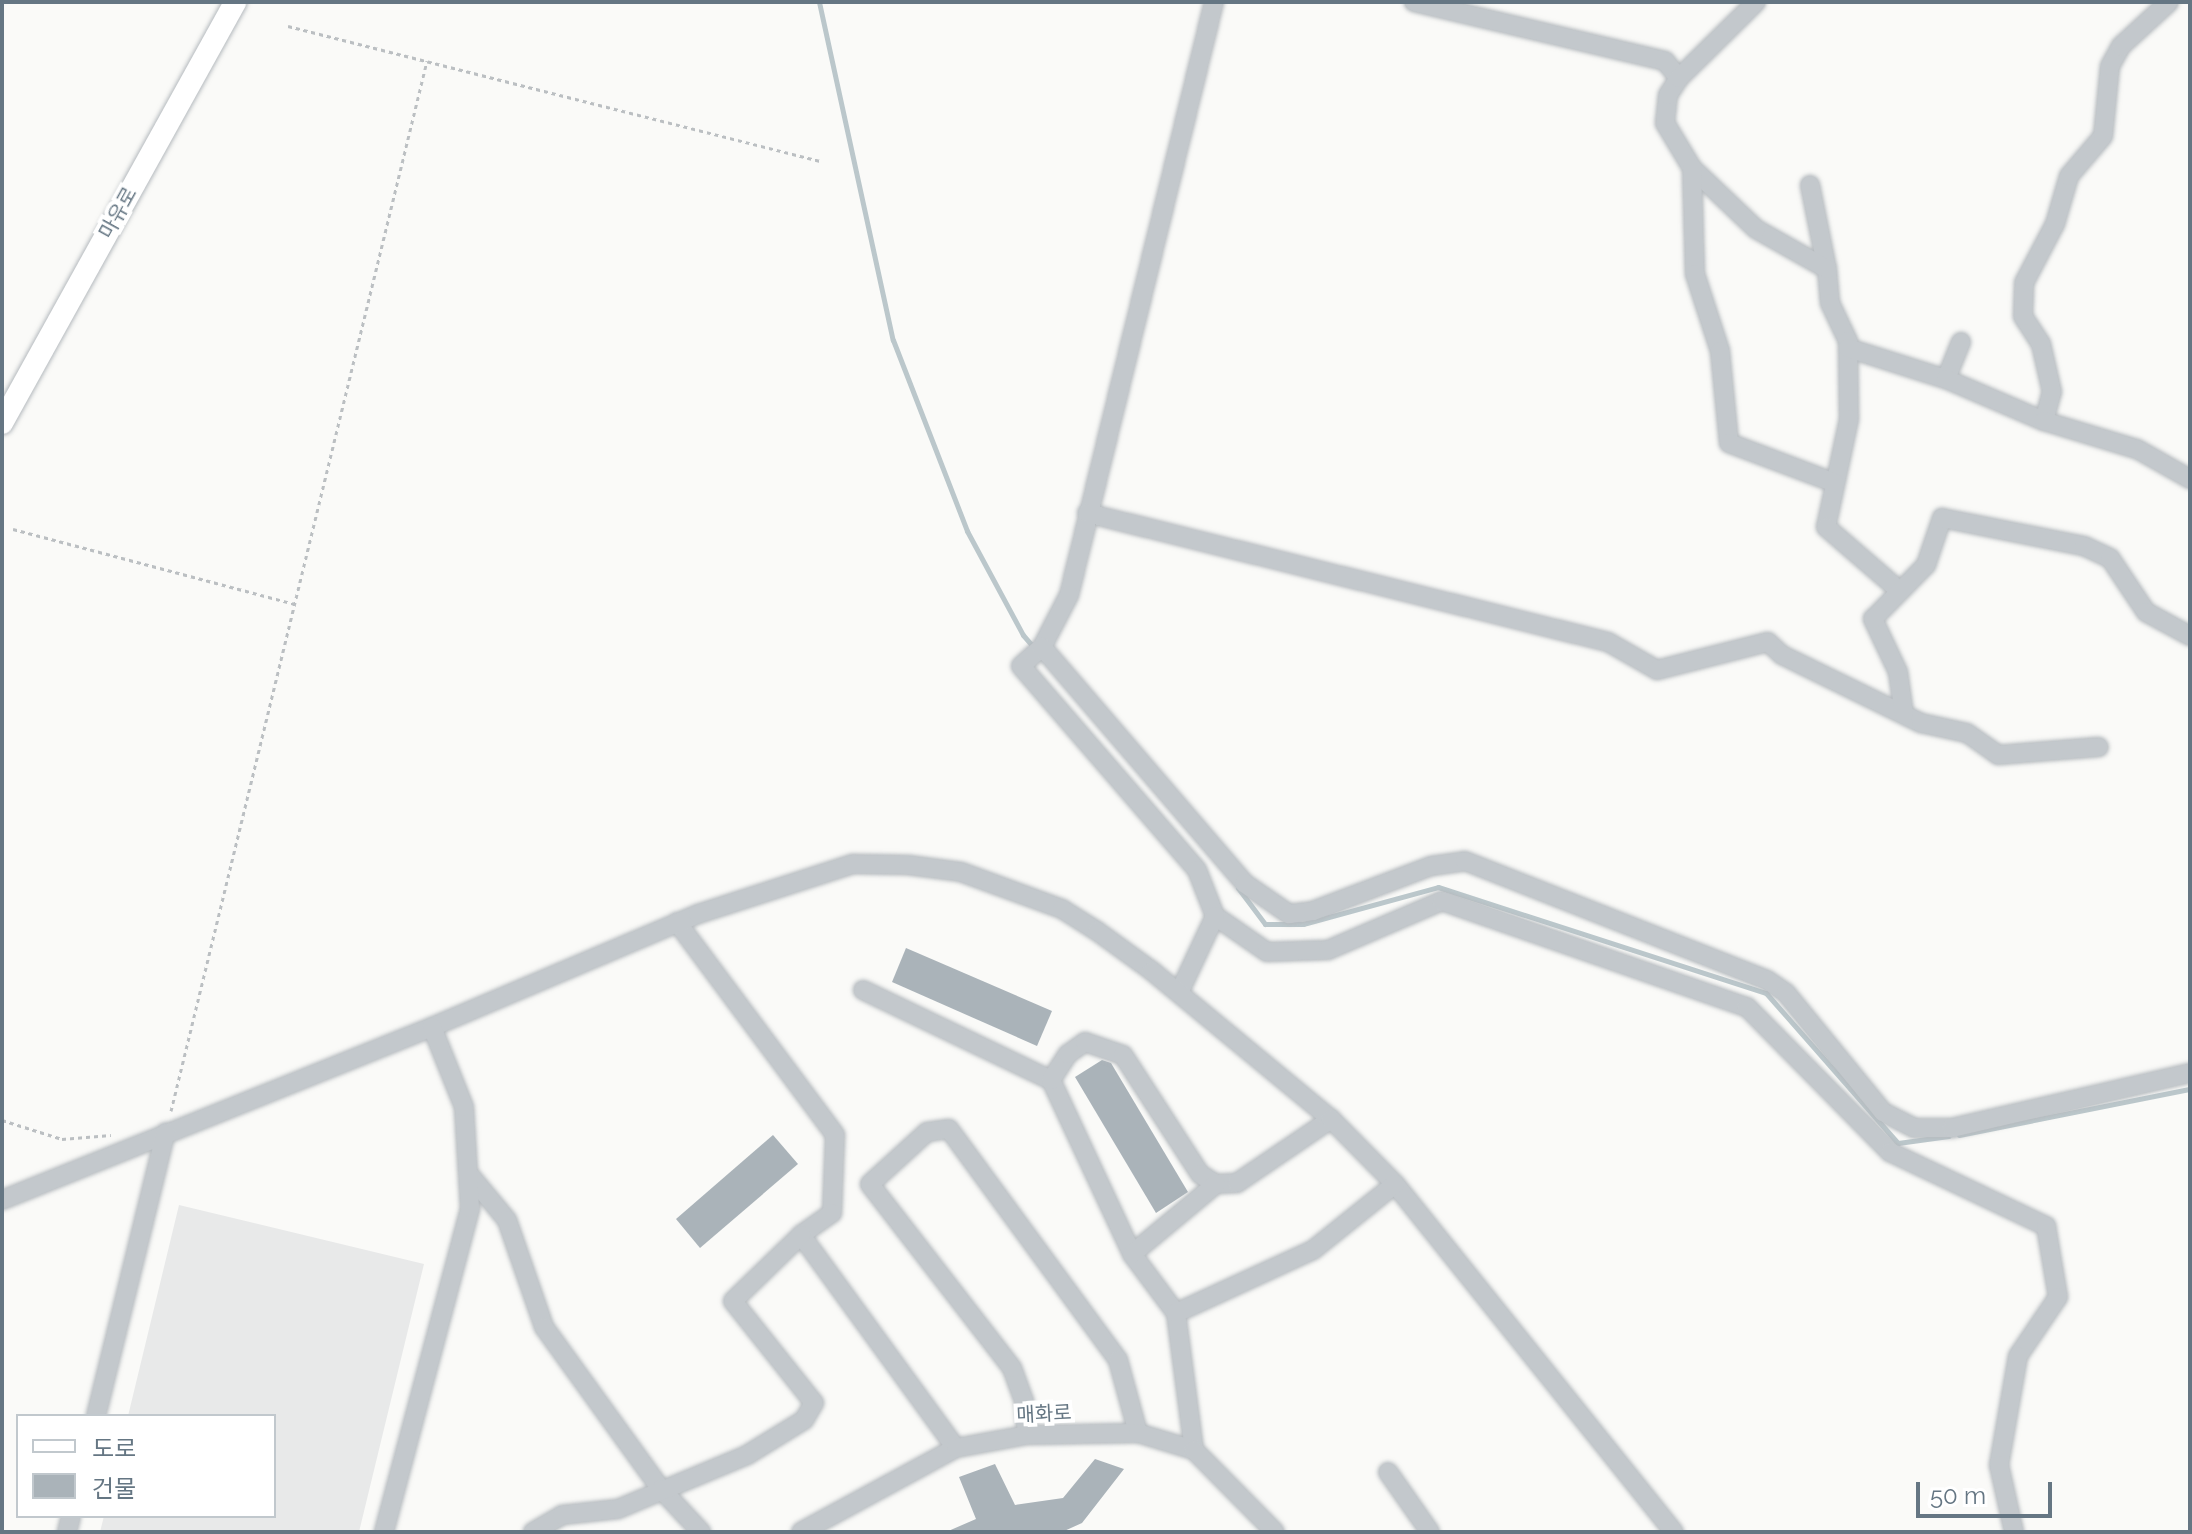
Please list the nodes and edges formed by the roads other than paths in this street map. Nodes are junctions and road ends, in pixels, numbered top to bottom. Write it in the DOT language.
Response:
graph roads {
  1 [pos="235,2"];
  2 [pos="1214,2"];
  3 [pos="1414,2"];
  4 [pos="1756,2"];
  5 [pos="2169,2"];
  6 [pos="1679,78"];
  7 [pos="1692,168"];
  8 [pos="1810,185"];
  9 [pos="1827,269"];
  10 [pos="1961,342"];
  11 [pos="1848,348"];
  12 [pos="1946,379"];
  13 [pos="2044,421"];
  14 [pos="2,423"];
  15 [pos="2190,479"];
  16 [pos="1835,483"];
  17 [pos="1087,513"];
  18 [pos="1900,591"];
  19 [pos="2190,636"];
  20 [pos="1042,647"];
  21 [pos="1904,714"];
  22 [pos="2099,747"];
  23 [pos="1215,916"];
  24 [pos="677,922"];
  25 [pos="863,990"];
  26 [pos="1179,993"];
  27 [pos="432,1027"];
  28 [pos="2190,1073"];
  29 [pos="1051,1080"];
  30 [pos="1331,1119"];
  31 [pos="166,1132"];
  32 [pos="468,1173"];
  33 [pos="1216,1184"];
  34 [pos="1395,1184"];
  35 [pos="2,1200"];
  36 [pos="801,1235"];
  37 [pos="1132,1254"];
  38 [pos="1176,1313"];
  39 [pos="96,1414"];
  40 [pos="1138,1433"];
  41 [pos="1027,1435"];
  42 [pos="956,1448"];
  43 [pos="1194,1450"];
  44 [pos="1388,1472"];
  45 [pos="661,1489"];
  46 [pos="384,1532"];
  47 [pos="533,1532"];
  48 [pos="701,1532"];
  49 [pos="801,1532"];
  50 [pos="1275,1532"];
  51 [pos="1430,1532"];
  52 [pos="1674,1532"];
  53 [pos="2014,1532"];
  1 -- 14 [label="main road, 마유로"];
  2 -- 17 [label="street"];
  3 -- 6 [label="street"];
  4 -- 6 [label="street"];
  5 -- 13 [label="street"];
  6 -- 7 [label="street"];
  7 -- 9 [label="street"];
  7 -- 16 [label="street"];
  8 -- 9 [label="street"];
  9 -- 11 [label="street"];
  10 -- 12 [label="street"];
  11 -- 12 [label="street"];
  11 -- 16 [label="street"];
  12 -- 13 [label="street"];
  13 -- 15 [label="street"];
  16 -- 18 [label="street"];
  17 -- 20 [label="street"];
  17 -- 21 [label="street"];
  18 -- 19 [label="street"];
  18 -- 21 [label="street"];
  20 -- 23 [label="street"];
  20 -- 28 [label="street"];
  21 -- 22 [label="street"];
  23 -- 26 [label="street"];
  23 -- 53 [label="street"];
  24 -- 26 [label="street"];
  24 -- 27 [label="street"];
  24 -- 36 [label="street"];
  25 -- 29 [label="street"];
  26 -- 30 [label="street"];
  27 -- 31 [label="street"];
  27 -- 32 [label="street"];
  29 -- 33 [label="street"];
  29 -- 37 [label="street"];
  30 -- 33 [label="street"];
  30 -- 34 [label="street"];
  31 -- 35 [label="street"];
  31 -- 39 [label="street"];
  32 -- 45 [label="street"];
  32 -- 46 [label="street"];
  33 -- 37 [label="street"];
  34 -- 38 [label="street"];
  34 -- 52 [label="street"];
  36 -- 42 [label="street"];
  36 -- 45 [label="street"];
  37 -- 38 [label="street"];
  38 -- 43 [label="street"];
  40 -- 41 [label="street, 매화로"];
  40 -- 41 [label="street"];
  40 -- 43 [label="street, 매화로"];
  41 -- 42 [label="street, 매화로"];
  42 -- 49 [label="street, 매화로"];
  43 -- 50 [label="street, 매화로"];
  44 -- 51 [label="street"];
  45 -- 47 [label="street"];
  45 -- 48 [label="street"];
}
